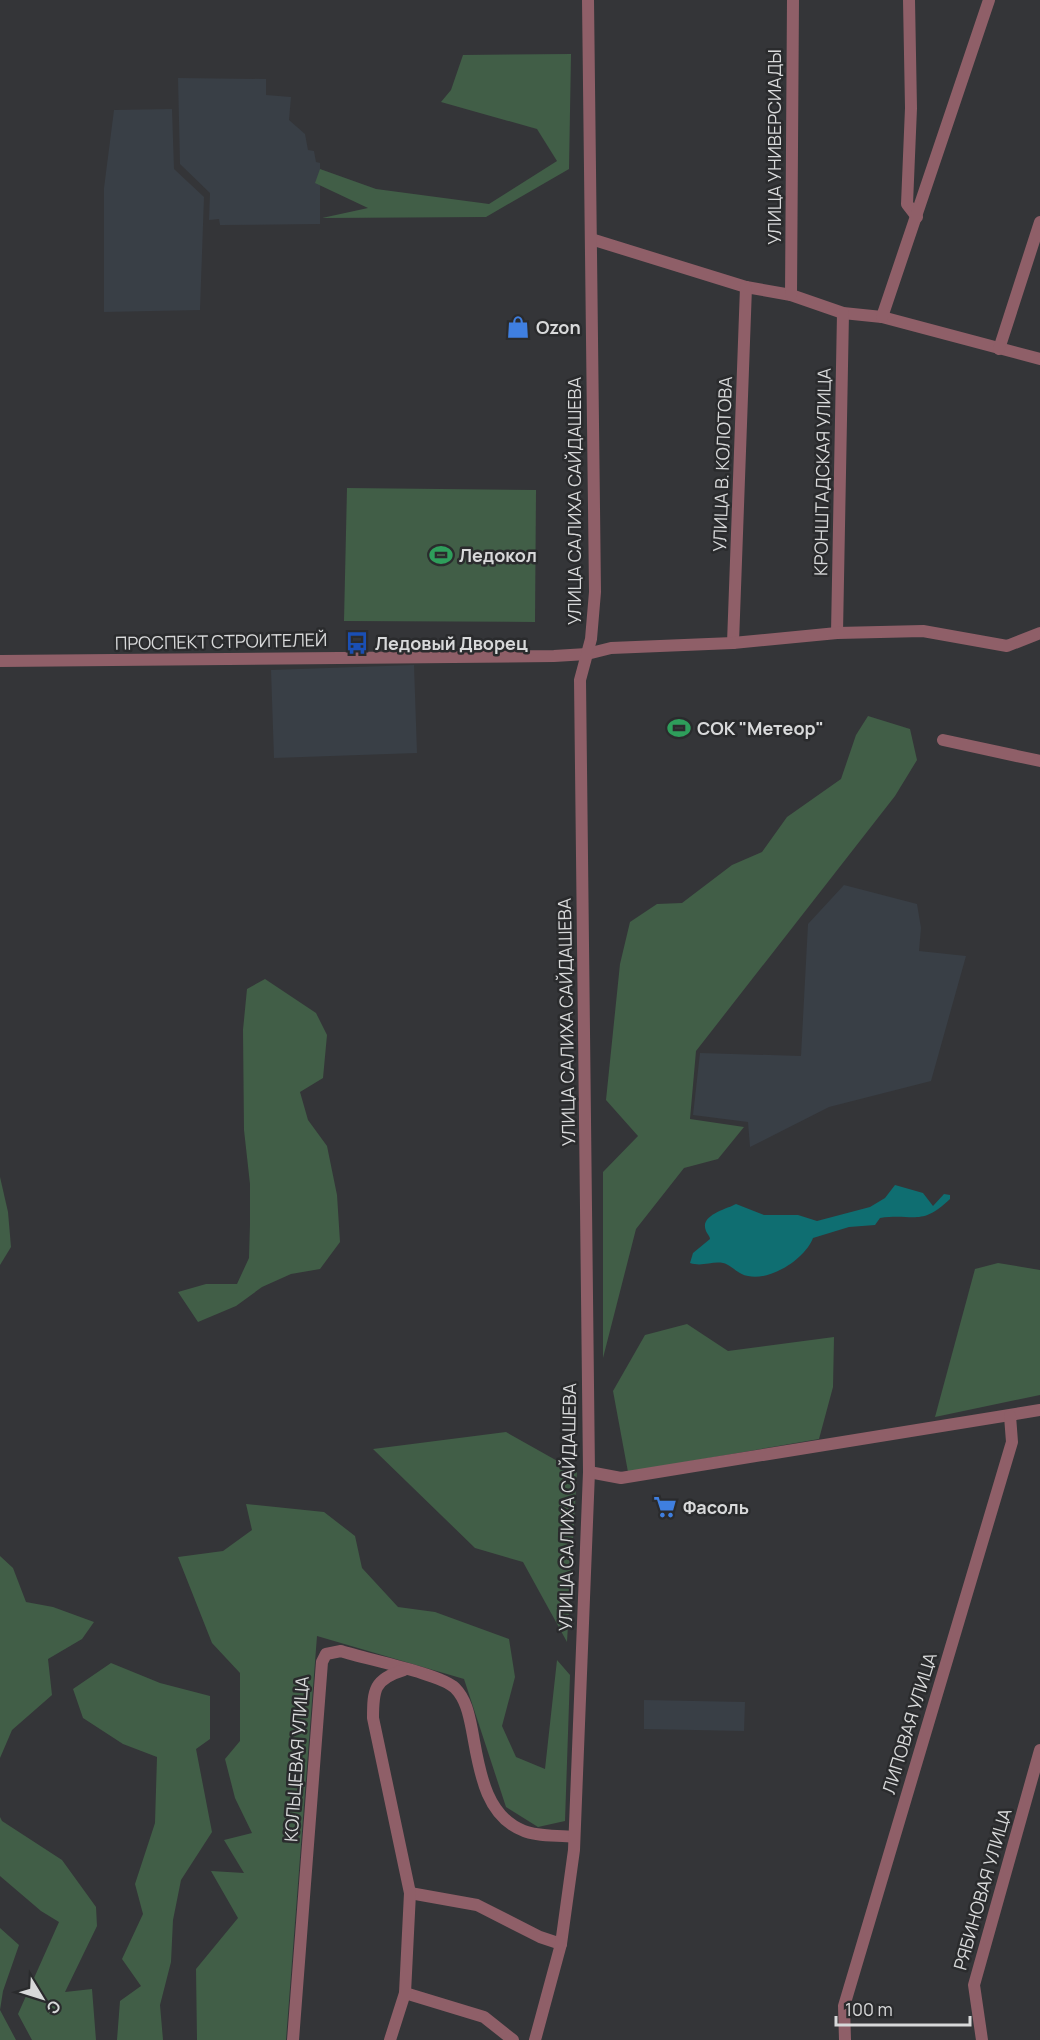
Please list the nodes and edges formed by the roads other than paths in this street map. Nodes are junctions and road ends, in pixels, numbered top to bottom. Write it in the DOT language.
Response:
graph roads {
  1 [pos="588,0"];
  2 [pos="793,0"];
  3 [pos="909,0"];
  4 [pos="989,0"];
  5 [pos="917,217"];
  6 [pos="1040,222"];
  7 [pos="591,239"];
  8 [pos="746,286"];
  9 [pos="791,295"];
  10 [pos="843,313"];
  11 [pos="882,317"];
  12 [pos="999,350"];
  13 [pos="1040,360"];
  14 [pos="837,633"];
  15 [pos="1040,633"];
  16 [pos="733,643"];
  17 [pos="587,654"];
  18 [pos="0,661"];
  19 [pos="943,740"];
  20 [pos="1040,761"];
  21 [pos="1040,1410"];
  22 [pos="1010,1416"];
  23 [pos="589,1472"];
  24 [pos="405,1670"];
  25 [pos="1040,1750"];
  26 [pos="574,1837"];
  27 [pos="410,1893"];
  28 [pos="561,1944"];
  29 [pos="405,1993"];
  30 [pos="293,2040"];
  31 [pos="390,2040"];
  32 [pos="513,2040"];
  33 [pos="535,2040"];
  34 [pos="845,2040"];
  35 [pos="982,2040"];
  1 -- 7 [label="street, УЛИЦА САЛИХА САЙДАШЕВА"];
  2 -- 9 [label="street, УЛИЦА УНИВЕРСИАДЫ"];
  3 -- 5 [label="street"];
  4 -- 5 [label="street"];
  5 -- 11 [label="street"];
  6 -- 12 [label="street"];
  7 -- 8 [label="street"];
  7 -- 17 [label="street, УЛИЦА САЛИХА САЙДАШЕВА"];
  8 -- 9 [label="street"];
  8 -- 16 [label="street, УЛИЦА В. КОЛОТОВА"];
  9 -- 10 [label="street"];
  10 -- 11 [label="street"];
  10 -- 14 [label="street, КРОНШТАДСКАЯ УЛИЦА"];
  11 -- 12 [label="street"];
  12 -- 13 [label="street"];
  14 -- 15 [label="street, ПРОСПЕКТ СТРОИТЕЛЕЙ"];
  14 -- 16 [label="street, ПРОСПЕКТ СТРОИТЕЛЕЙ"];
  16 -- 17 [label="street, ПРОСПЕКТ СТРОИТЕЛЕЙ"];
  17 -- 18 [label="street, ПРОСПЕКТ СТРОИТЕЛЕЙ"];
  17 -- 23 [label="street, УЛИЦА САЛИХА САЙДАШЕВА"];
  19 -- 20 [label="street"];
  21 -- 22 [label="street"];
  22 -- 23 [label="street"];
  22 -- 34 [label="street, ЛИПОВАЯ УЛИЦА"];
  23 -- 26 [label="street, УЛИЦА САЛИХА САЙДАШЕВА"];
  24 -- 26 [label="street, КОЛЬЦЕВАЯ УЛИЦА"];
  24 -- 27 [label="street"];
  24 -- 30 [label="street, КОЛЬЦЕВАЯ УЛИЦА"];
  25 -- 35 [label="street, РЯБИНОВАЯ УЛИЦА"];
  26 -- 28 [label="street, УЛИЦА САЛИХА САЙДАШЕВА"];
  27 -- 28 [label="street"];
  27 -- 29 [label="street"];
  28 -- 33 [label="street, УЛИЦА САЛИХА САЙДАШЕВА"];
  29 -- 31 [label="street"];
  29 -- 32 [label="street"];
}
